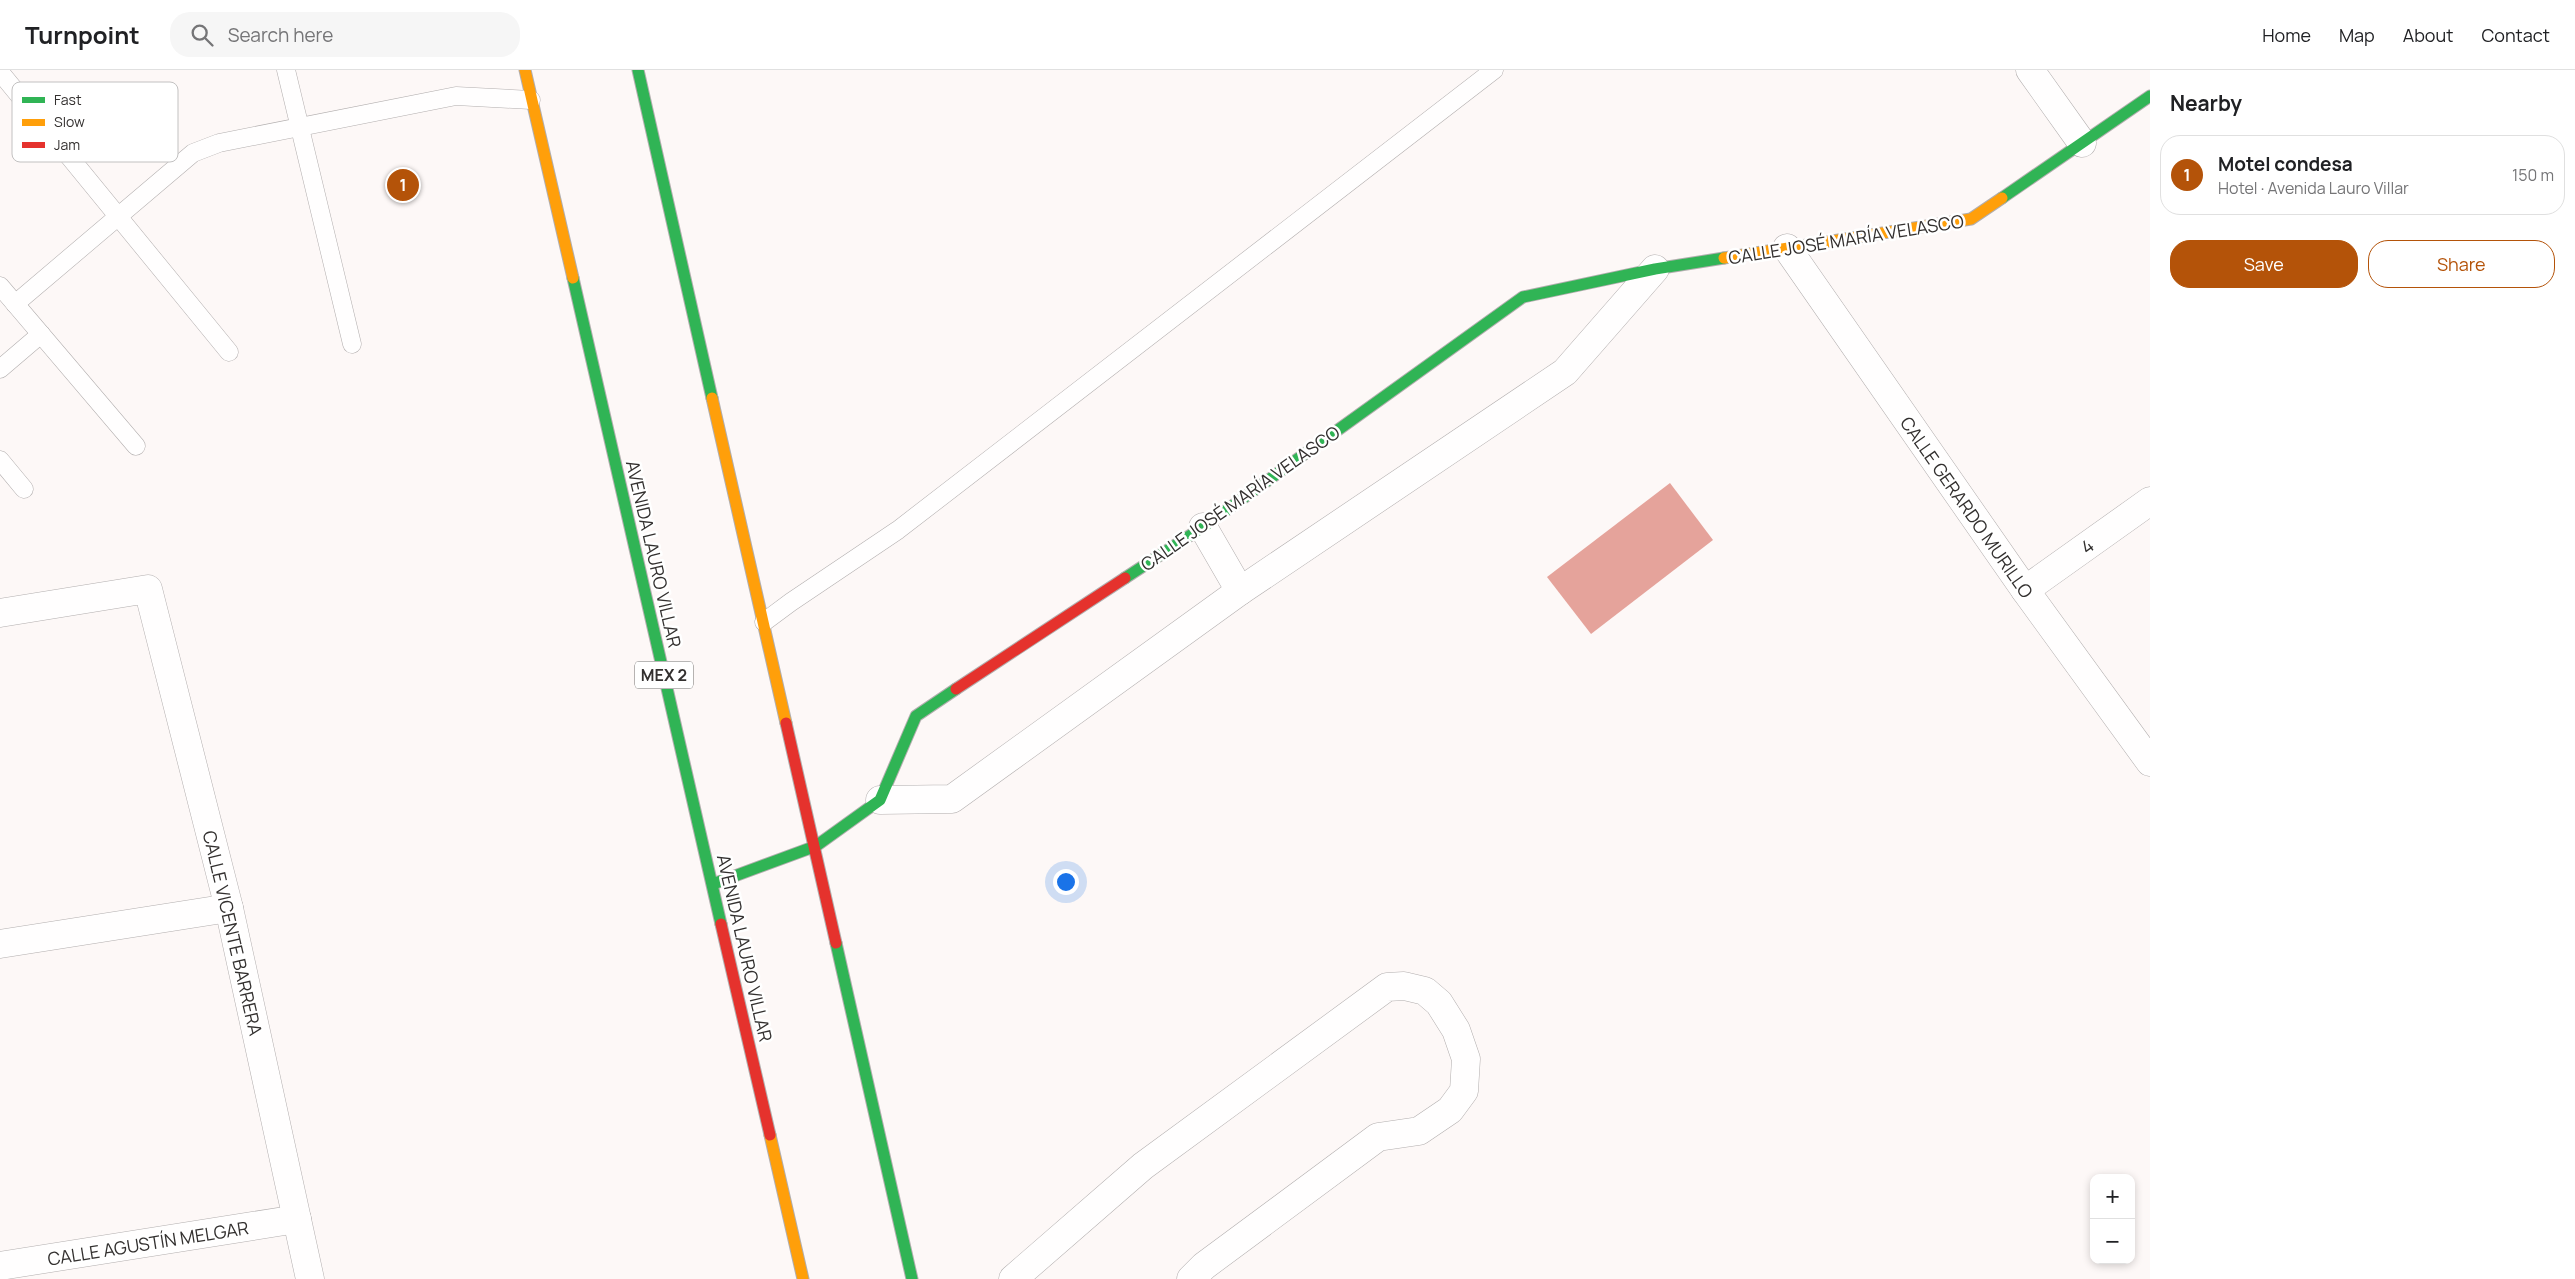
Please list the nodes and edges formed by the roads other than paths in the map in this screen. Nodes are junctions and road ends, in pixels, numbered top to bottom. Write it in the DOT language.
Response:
graph roads {
  1 [pos="286,70"];
  2 [pos="525,70"];
  3 [pos="638,70"];
  4 [pos="1494,70"];
  5 [pos="2030,70"];
  6 [pos="0,72"];
  7 [pos="12,87"];
  8 [pos="2150,96"];
  9 [pos="531,100"];
  10 [pos="300,125"];
  11 [pos="2082,144"];
  12 [pos="74,162"];
  13 [pos="118,216"];
  14 [pos="1787,248"];
  15 [pos="1655,269"];
  16 [pos="0,286"];
  17 [pos="15,304"];
  18 [pos="41,334"];
  19 [pos="352,344"];
  20 [pos="229,352"];
  21 [pos="0,369"];
  22 [pos="136,446"];
  23 [pos="0,460"];
  24 [pos="24,489"];
  25 [pos="2150,501"];
  26 [pos="1203,527"];
  27 [pos="2025,590"];
  28 [pos="1240,591"];
  29 [pos="0,612"];
  30 [pos="764,622"];
  31 [pos="2150,762"];
  32 [pos="880,800"];
  33 [pos="816,846"];
  34 [pos="713,884"];
  35 [pos="229,908"];
  36 [pos="0,944"];
  37 [pos="297,1219"];
  38 [pos="0,1266"];
  39 [pos="310,1279"];
  40 [pos="803,1279"];
  41 [pos="912,1279"];
  42 [pos="1013,1279"];
  43 [pos="1191,1279"];
  1 -- 10 [label="lane"];
  2 -- 9 [label="main road, AVENIDA LAURO VILLAR / MEX 2"];
  3 -- 30 [label="main road"];
  4 -- 30 [label="lane"];
  5 -- 11 [label="street"];
  6 -- 7 [label="lane"];
  8 -- 11 [label="main road, CALLE JOSÉ MARÍA VELASCO"];
  9 -- 10 [label="lane"];
  9 -- 34 [label="main road, AVENIDA LAURO VILLAR / MEX 2"];
  10 -- 13 [label="lane"];
  10 -- 19 [label="lane"];
  11 -- 14 [label="main road, CALLE JOSÉ MARÍA VELASCO"];
  12 -- 13 [label="lane"];
  13 -- 17 [label="lane"];
  13 -- 20 [label="lane"];
  14 -- 15 [label="main road, CALLE JOSÉ MARÍA VELASCO"];
  14 -- 27 [label="street, CALLE GERARDO MURILLO"];
  15 -- 26 [label="main road, CALLE JOSÉ MARÍA VELASCO"];
  15 -- 28 [label="street"];
  16 -- 17 [label="lane"];
  17 -- 18 [label="lane"];
  18 -- 21 [label="lane"];
  18 -- 22 [label="lane"];
  23 -- 24 [label="lane"];
  25 -- 27 [label="street, 4"];
  26 -- 28 [label="street"];
  26 -- 32 [label="main road, CALLE JOSÉ MARÍA VELASCO"];
  27 -- 31 [label="street, CALLE GERARDO MURILLO"];
  28 -- 32 [label="street"];
  29 -- 35 [label="street, CALLE VICENTE BARRERA"];
  30 -- 33 [label="main road"];
  32 -- 33 [label="main road"];
  33 -- 34 [label="main road"];
  33 -- 41 [label="main road"];
  34 -- 40 [label="main road, AVENIDA LAURO VILLAR / MEX 2"];
  35 -- 36 [label="street"];
  35 -- 37 [label="street, CALLE VICENTE BARRERA"];
  37 -- 38 [label="street, CALLE AGUSTÍN MELGAR"];
  37 -- 39 [label="street, CALLE VICENTE BARRERA"];
  42 -- 43 [label="street"];
}
